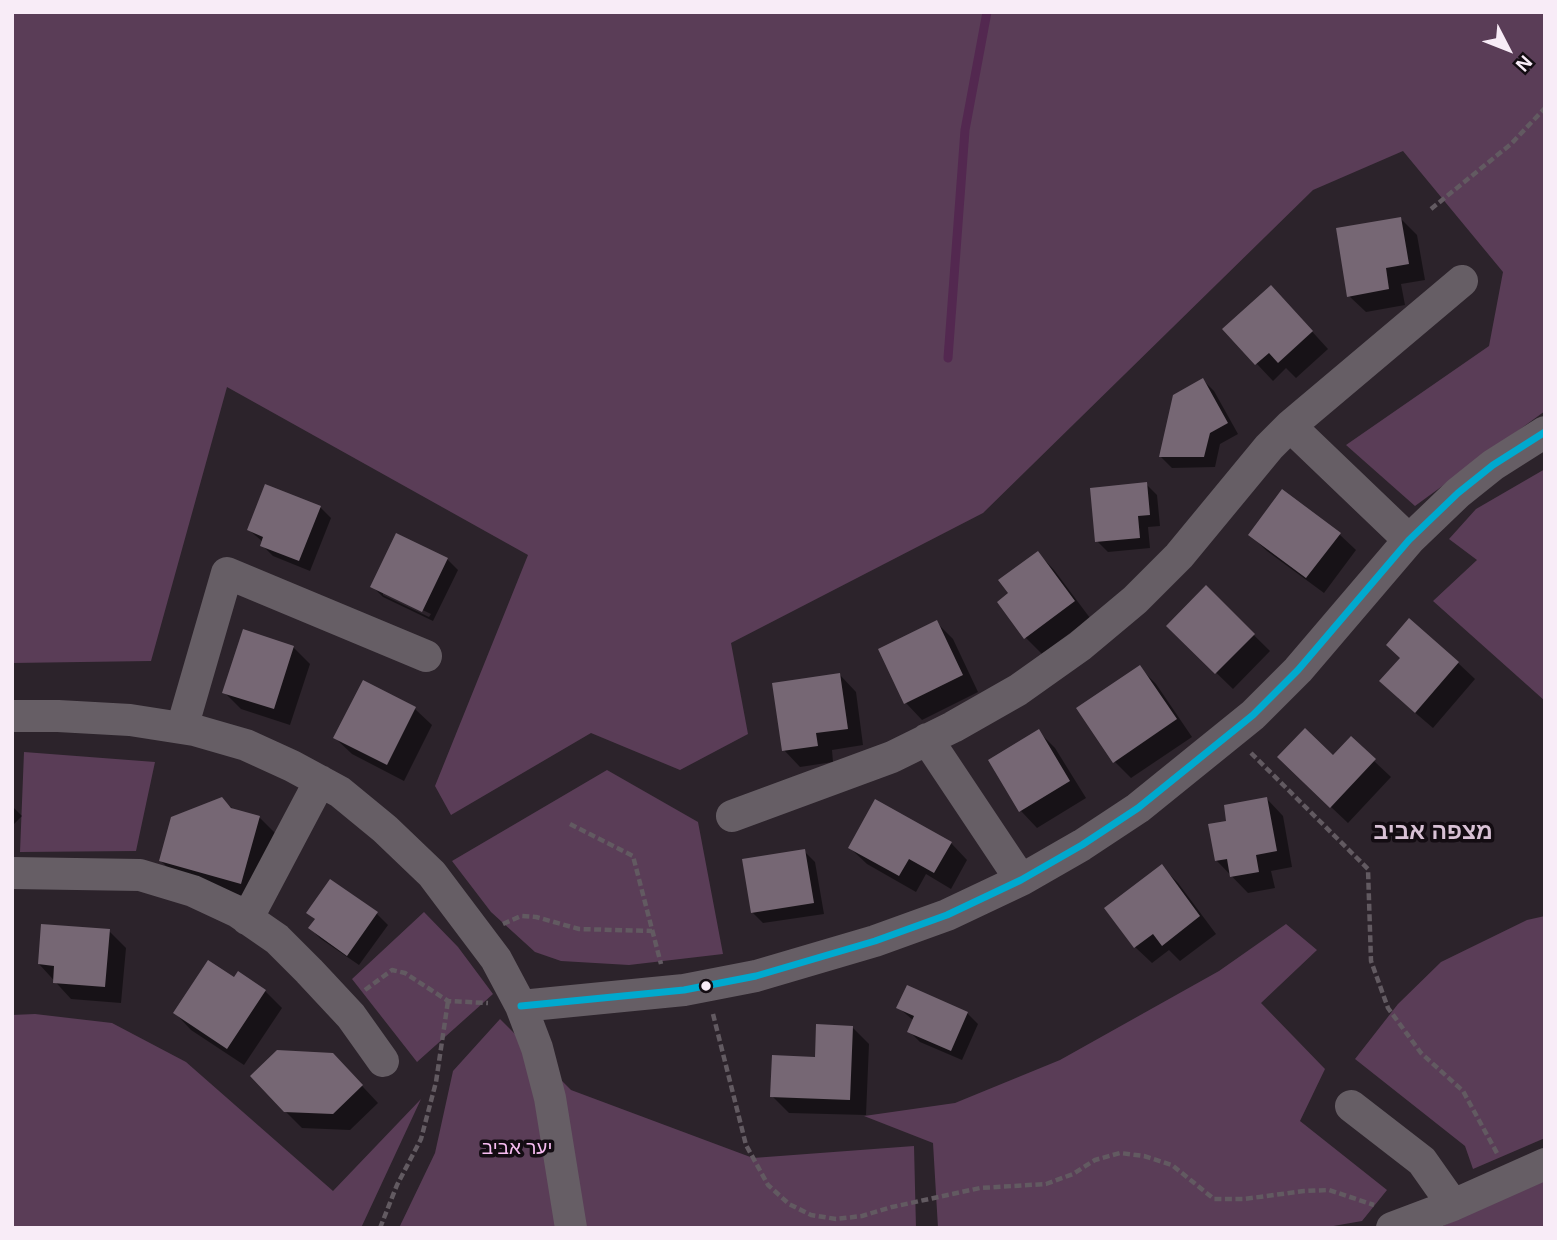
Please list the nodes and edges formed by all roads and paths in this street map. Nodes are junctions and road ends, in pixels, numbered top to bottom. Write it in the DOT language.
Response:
graph roads {
  1 [pos="1545,108"];
  2 [pos="1431,209"];
  3 [pos="1462,281"];
  4 [pos="1290,426"];
  5 [pos="1545,432"];
  6 [pos="1409,540"];
  7 [pos="426,656"];
  8 [pos="12,716"];
  9 [pos="182,728"];
  10 [pos="1231,733"];
  11 [pos="927,739"];
  12 [pos="320,781"];
  13 [pos="732,816"];
  14 [pos="570,824"];
  15 [pos="12,873"];
  16 [pos="1021,880"];
  17 [pos="247,919"];
  18 [pos="652,931"];
  19 [pos="481,939"];
  20 [pos="706,986"];
  21 [pos="668,992"];
  22 [pos="448,1001"];
  23 [pos="521,1006"];
  24 [pos="344,1009"];
  25 [pos="383,1061"];
  26 [pos="1351,1106"];
  27 [pos="1545,1164"];
  28 [pos="1512,1179"];
  29 [pos="1453,1205"];
  30 [pos="1402,1225"];
  31 [pos="380,1228"];
  32 [pos="571,1228"];
  1 -- 2 [label="path"];
  3 -- 4 [label="street"];
  4 -- 6 [label="street"];
  4 -- 11 [label="street"];
  5 -- 6 [label="street"];
  6 -- 10 [label="street"];
  7 -- 9 [label="street"];
  8 -- 9 [label="street"];
  9 -- 12 [label="street"];
  10 -- 16 [label="street"];
  10 -- 28 [label="path"];
  11 -- 13 [label="street"];
  11 -- 16 [label="street"];
  12 -- 17 [label="street"];
  12 -- 19 [label="street"];
  14 -- 18 [label="path"];
  15 -- 17 [label="street"];
  16 -- 20 [label="street"];
  17 -- 24 [label="street"];
  18 -- 19 [label="path"];
  18 -- 21 [label="path"];
  19 -- 23 [label="street"];
  20 -- 21 [label="street"];
  20 -- 30 [label="path"];
  21 -- 23 [label="street"];
  22 -- 23 [label="path"];
  22 -- 24 [label="path"];
  22 -- 31 [label="path"];
  23 -- 32 [label="street"];
  24 -- 25 [label="street"];
  26 -- 29 [label="street"];
  27 -- 28 [label="street"];
  28 -- 29 [label="street"];
  29 -- 30 [label="street"];
}
